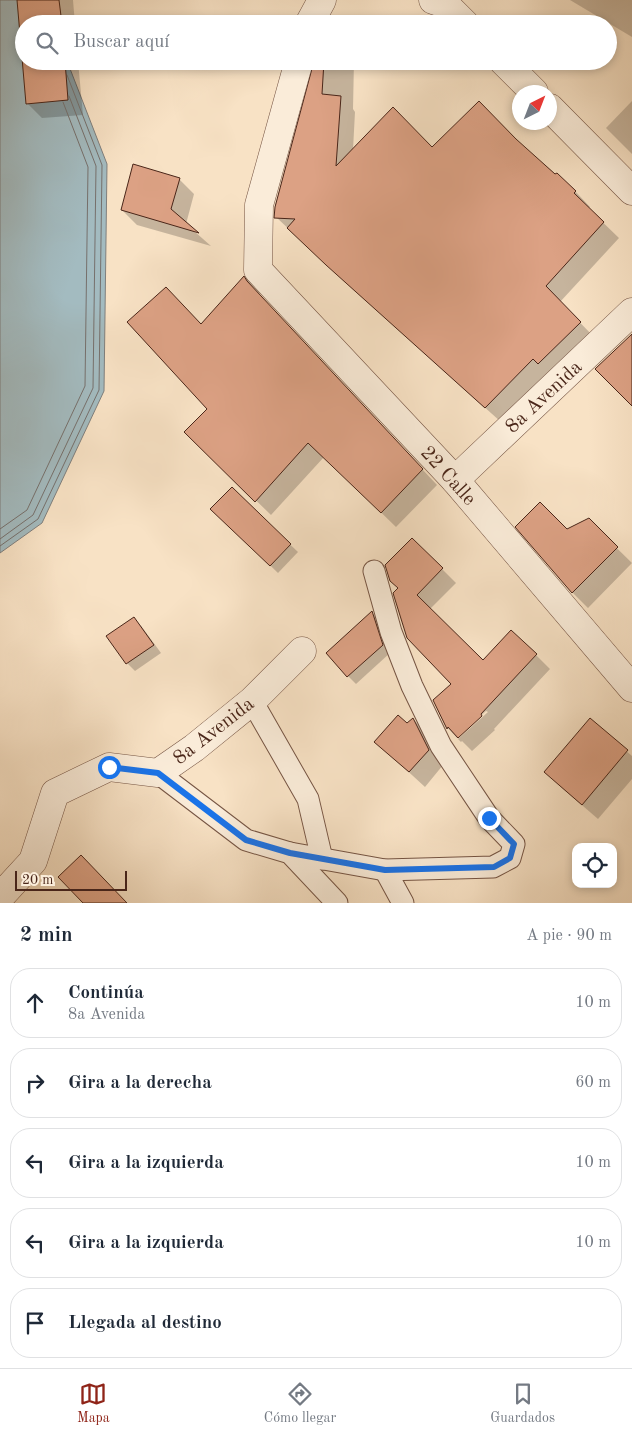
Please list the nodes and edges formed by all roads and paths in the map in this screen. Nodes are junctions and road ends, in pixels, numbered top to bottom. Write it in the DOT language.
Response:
graph roads {
  1 [pos="322,0"];
  2 [pos="442,1"];
  3 [pos="314,15"];
  4 [pos="456,15"];
  5 [pos="296,70"];
  6 [pos="511,70"];
  7 [pos="527,85"];
  8 [pos="557,115"];
  9 [pos="632,191"];
  10 [pos="632,312"];
  11 [pos="455,480"];
  12 [pos="374,571"];
  13 [pos="302,651"];
  14 [pos="632,688"];
  15 [pos="252,701"];
  16 [pos="158,773"];
  17 [pos="290,853"];
  18 [pos="322,859"];
  19 [pos="385,870"];
  20 [pos="0,896"];
  21 [pos="337,903"];
  22 [pos="403,903"];
  1 -- 3 [label="street"];
  2 -- 4 [label="street"];
  5 -- 11 [label="street, 22 Calle"];
  6 -- 7 [label="street"];
  8 -- 9 [label="street"];
  10 -- 11 [label="street, 8a Avenida"];
  11 -- 14 [label="street, 22 Calle"];
  12 -- 19 [label="lane"];
  13 -- 15 [label="street, 8a Avenida"];
  15 -- 16 [label="street, 8a Avenida"];
  15 -- 18 [label="lane"];
  16 -- 17 [label="lane"];
  16 -- 20 [label="street, 8a Avenida"];
  17 -- 18 [label="lane"];
  17 -- 21 [label="lane"];
  18 -- 19 [label="lane"];
  19 -- 22 [label="lane"];
}
